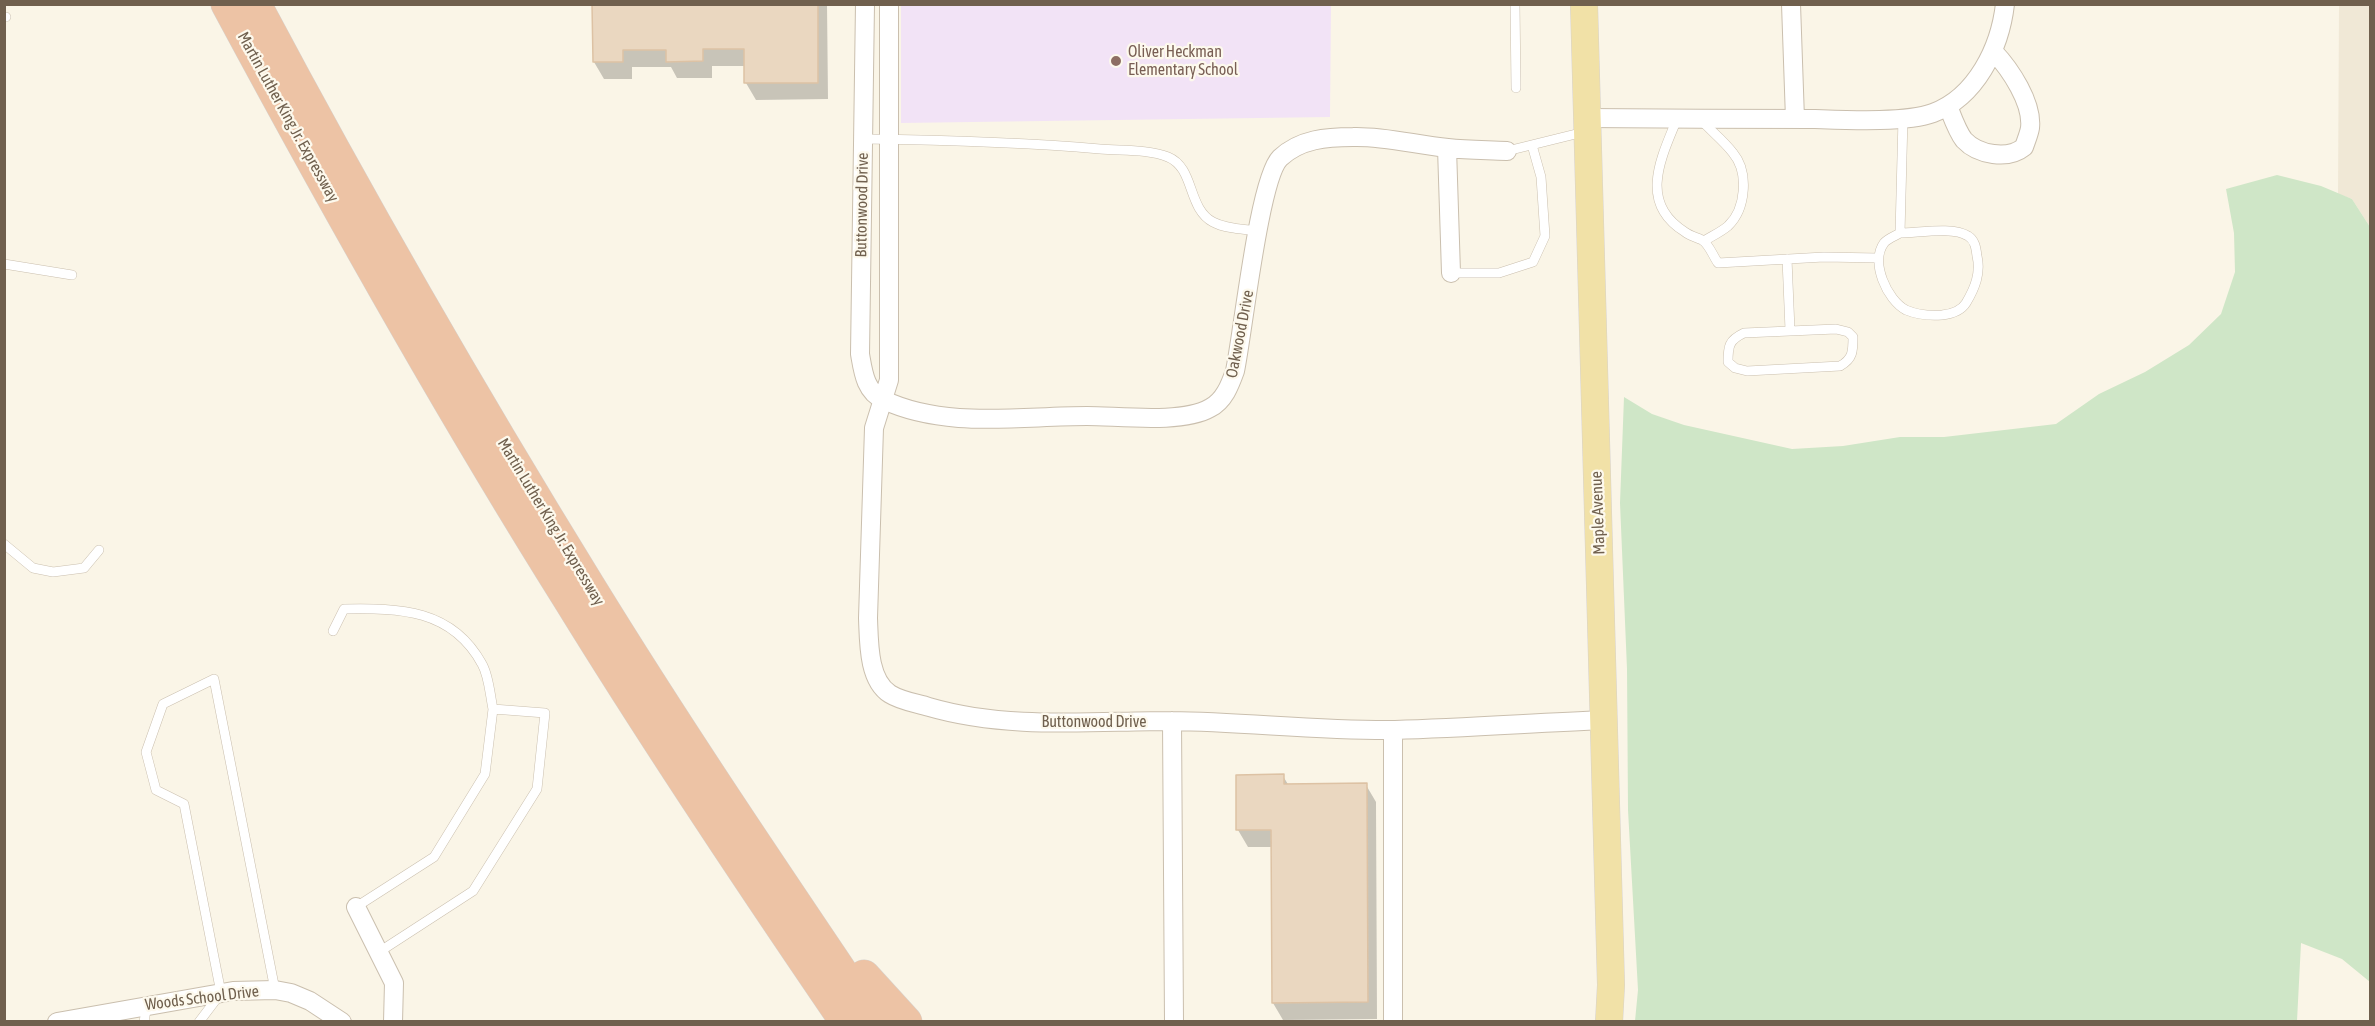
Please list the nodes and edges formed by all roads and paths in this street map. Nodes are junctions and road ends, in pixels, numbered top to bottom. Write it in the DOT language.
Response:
graph roads {
  1 [pos="227,4"];
  2 [pos="255,4"];
  3 [pos="865,4"];
  4 [pos="889,4"];
  5 [pos="1515,4"];
  6 [pos="1584,4"];
  7 [pos="1791,4"];
  8 [pos="2005,4"];
  9 [pos="1994,52"];
  10 [pos="1516,88"];
  11 [pos="1948,106"];
  12 [pos="1903,118"];
  13 [pos="1677,119"];
  14 [pos="1700,119"];
  15 [pos="1795,119"];
  16 [pos="1587,125"];
  17 [pos="863,139"];
  18 [pos="888,140"];
  19 [pos="1532,145"];
  20 [pos="1447,148"];
  21 [pos="1507,152"];
  22 [pos="1257,231"];
  23 [pos="1900,233"];
  24 [pos="1704,241"];
  25 [pos="1878,258"];
  26 [pos="1787,259"];
  27 [pos="4,264"];
  28 [pos="1450,273"];
  29 [pos="72,275"];
  30 [pos="1790,330"];
  31 [pos="881,399"];
  32 [pos="4,544"];
  33 [pos="99,550"];
  34 [pos="333,631"];
  35 [pos="493,709"];
  36 [pos="1604,720"];
  37 [pos="1172,721"];
  38 [pos="1393,730"];
  39 [pos="788,893"];
  40 [pos="356,907"];
  41 [pos="379,952"];
  42 [pos="275,990"];
  43 [pos="221,993"];
  44 [pos="146,1013"];
  45 [pos="57,1022"];
  46 [pos="199,1022"];
  47 [pos="342,1022"];
  48 [pos="393,1022"];
  49 [pos="846,1022"];
  50 [pos="876,1022"];
  51 [pos="906,1022"];
  52 [pos="1174,1022"];
  53 [pos="1393,1022"];
  54 [pos="1609,1022"];
  1 -- 49 [label="highway, Martin Luther King Jr. Expressway"];
  2 -- 39 [label="highway, Martin Luther King Jr. Expressway"];
  3 -- 17 [label="street, Buttonwood Drive"];
  4 -- 18 [label="street, Buttonwood Drive"];
  5 -- 10 [label="lane"];
  6 -- 16 [label="main road, Maple Avenue"];
  7 -- 15 [label="street"];
  8 -- 9 [label="street"];
  9 -- 11 [label="street"];
  9 -- 11 [label="street"];
  11 -- 12 [label="street"];
  12 -- 15 [label="street"];
  12 -- 23 [label="lane"];
  13 -- 14 [label="street"];
  13 -- 16 [label="street"];
  13 -- 24 [label="lane"];
  14 -- 15 [label="street"];
  14 -- 24 [label="lane"];
  16 -- 19 [label="lane"];
  16 -- 36 [label="main road, Maple Avenue"];
  17 -- 18 [label="lane"];
  17 -- 31 [label="street, Buttonwood Drive"];
  18 -- 22 [label="lane"];
  18 -- 31 [label="street, Buttonwood Drive"];
  19 -- 21 [label="lane"];
  19 -- 28 [label="lane"];
  20 -- 21 [label="street, Oakwood Drive"];
  20 -- 22 [label="street, Oakwood Drive"];
  20 -- 28 [label="street"];
  22 -- 31 [label="street, Oakwood Drive"];
  23 -- 25 [label="lane"];
  23 -- 25 [label="lane"];
  24 -- 26 [label="lane"];
  25 -- 26 [label="lane"];
  26 -- 30 [label="lane"];
  27 -- 29 [label="lane"];
  30 -- 30 [label="lane"];
  31 -- 37 [label="street, Buttonwood Drive"];
  32 -- 33 [label="lane"];
  34 -- 35 [label="lane"];
  35 -- 40 [label="lane"];
  35 -- 41 [label="lane"];
  36 -- 38 [label="street, Buttonwood Drive"];
  36 -- 54 [label="main road, Maple Avenue"];
  37 -- 38 [label="street, Buttonwood Drive"];
  37 -- 52 [label="street"];
  38 -- 53 [label="street"];
  39 -- 50 [label="highway, Martin Luther King Jr. Expressway"];
  39 -- 51 [label="highway"];
  40 -- 41 [label="street"];
  41 -- 48 [label="street"];
  42 -- 43 [label="street, Woods School Drive"];
  42 -- 43 [label="lane"];
  42 -- 47 [label="street, Woods School Drive"];
  43 -- 44 [label="street, Woods School Drive"];
  43 -- 46 [label="lane"];
  44 -- 45 [label="street, Woods School Drive"];
}
